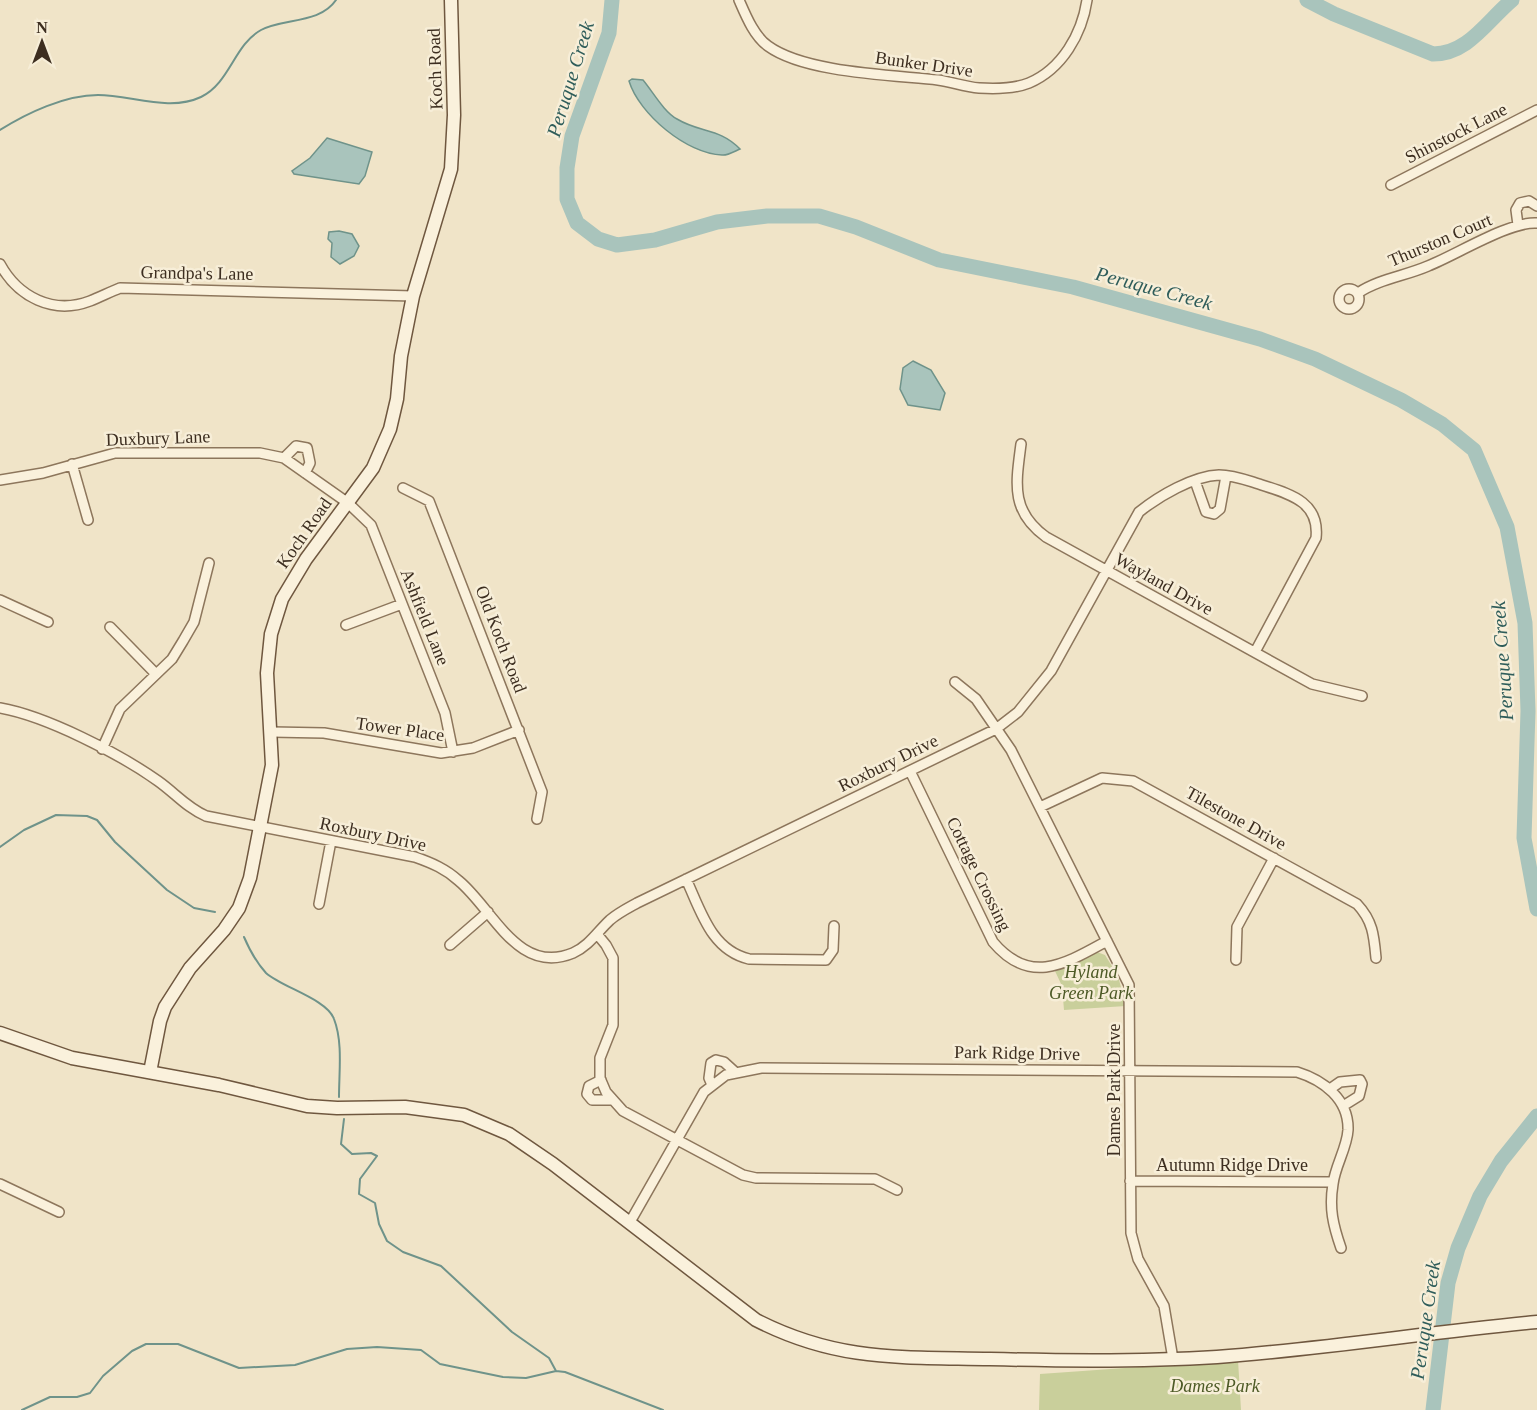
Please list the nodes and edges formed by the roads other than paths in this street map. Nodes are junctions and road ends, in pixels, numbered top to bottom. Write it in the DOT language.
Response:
graph roads {
  1 [pos="452,0"];
  2 [pos="739,0"];
  3 [pos="1087,0"];
  4 [pos="1537,111"];
  5 [pos="1391,185"];
  6 [pos="1537,206"];
  7 [pos="1537,223"];
  8 [pos="1518,225"];
  9 [pos="0,264"];
  10 [pos="1358,293"];
  11 [pos="413,296"];
  12 [pos="1021,444"];
  13 [pos="284,459"];
  14 [pos="72,464"];
  15 [pos="304,473"];
  16 [pos="1226,476"];
  17 [pos="0,480"];
  18 [pos="1195,481"];
  19 [pos="403,488"];
  20 [pos="348,503"];
  21 [pos="88,520"];
  22 [pos="209,563"];
  23 [pos="1106,571"];
  24 [pos="0,600"];
  25 [pos="402,604"];
  26 [pos="48,622"];
  27 [pos="346,625"];
  28 [pos="110,627"];
  29 [pos="1255,652"];
  30 [pos="156,673"];
  31 [pos="955,682"];
  32 [pos="1362,696"];
  33 [pos="0,708"];
  34 [pos="996,729"];
  35 [pos="519,730"];
  36 [pos="272,732"];
  37 [pos="102,749"];
  38 [pos="453,752"];
  39 [pos="910,771"];
  40 [pos="1040,807"];
  41 [pos="537,819"];
  42 [pos="260,827"];
  43 [pos="331,841"];
  44 [pos="1274,858"];
  45 [pos="686,879"];
  46 [pos="319,904"];
  47 [pos="488,912"];
  48 [pos="834,926"];
  49 [pos="597,934"];
  50 [pos="1107,941"];
  51 [pos="450,945"];
  52 [pos="1376,958"];
  53 [pos="1236,960"];
  54 [pos="0,1033"];
  55 [pos="1130,1071"];
  56 [pos="150,1072"];
  57 [pos="735,1072"];
  58 [pos="601,1080"];
  59 [pos="712,1085"];
  60 [pos="1330,1089"];
  61 [pos="613,1100"];
  62 [pos="1343,1106"];
  63 [pos="677,1140"];
  64 [pos="1130,1181"];
  65 [pos="1333,1182"];
  66 [pos="0,1184"];
  67 [pos="897,1190"];
  68 [pos="59,1212"];
  69 [pos="630,1222"];
  70 [pos="1341,1248"];
  71 [pos="1537,1322"];
  72 [pos="1173,1359"];
  1 -- 11 [label="main road, Koch Road"];
  2 -- 3 [label="street, Bunker Drive"];
  4 -- 5 [label="street, Shinstock Lane"];
  6 -- 8 [label="street"];
  7 -- 8 [label="street, Thurston Court"];
  8 -- 10 [label="street, Thurston Court"];
  9 -- 11 [label="street, Grandpa's Lane"];
  11 -- 20 [label="main road, Koch Road"];
  12 -- 23 [label="street, Wayland Drive"];
  13 -- 14 [label="street, Duxbury Lane"];
  13 -- 15 [label="street, Duxbury Lane"];
  13 -- 15 [label="street"];
  14 -- 17 [label="street, Duxbury Lane"];
  14 -- 21 [label="street"];
  15 -- 20 [label="street, Duxbury Lane"];
  16 -- 18 [label="street, Roxbury Drive"];
  16 -- 18 [label="street"];
  16 -- 29 [label="street, Roxbury Drive"];
  18 -- 23 [label="street, Roxbury Drive"];
  19 -- 35 [label="street, Old Koch Road"];
  20 -- 25 [label="street, Ashfield Lane"];
  20 -- 36 [label="main road, Koch Road"];
  22 -- 30 [label="street"];
  23 -- 29 [label="street, Wayland Drive"];
  23 -- 34 [label="street, Roxbury Drive"];
  24 -- 26 [label="street"];
  25 -- 27 [label="street"];
  25 -- 38 [label="street, Ashfield Lane"];
  28 -- 30 [label="street"];
  29 -- 32 [label="street, Wayland Drive"];
  30 -- 37 [label="street"];
  31 -- 34 [label="street, Dames Park Drive"];
  33 -- 37 [label="street, Roxbury Drive"];
  34 -- 39 [label="street, Roxbury Drive"];
  34 -- 40 [label="street, Dames Park Drive"];
  35 -- 38 [label="street, Tower Place"];
  35 -- 41 [label="street, Old Koch Road"];
  36 -- 38 [label="street, Tower Place"];
  36 -- 42 [label="main road, Koch Road"];
  37 -- 42 [label="street, Roxbury Drive"];
  39 -- 45 [label="street, Roxbury Drive"];
  39 -- 50 [label="street, Cottage Crossing"];
  40 -- 44 [label="street, Tilestone Drive"];
  40 -- 50 [label="street, Dames Park Drive"];
  42 -- 43 [label="street, Roxbury Drive"];
  42 -- 56 [label="main road, Koch Road"];
  43 -- 46 [label="street"];
  43 -- 47 [label="street, Roxbury Drive"];
  44 -- 52 [label="street, Tilestone Drive"];
  44 -- 53 [label="street"];
  45 -- 48 [label="street"];
  45 -- 49 [label="street, Roxbury Drive"];
  47 -- 49 [label="street, Roxbury Drive"];
  47 -- 51 [label="street"];
  49 -- 58 [label="street"];
  50 -- 55 [label="street, Dames Park Drive"];
  54 -- 56 [label="main road"];
  55 -- 57 [label="street, Park Ridge Drive"];
  55 -- 60 [label="street, Park Ridge Drive"];
  55 -- 64 [label="street, Dames Park Drive"];
  56 -- 69 [label="main road"];
  57 -- 59 [label="street, Park Ridge Drive"];
  57 -- 59 [label="street, Park Ridge Drive"];
  58 -- 61 [label="street"];
  58 -- 61 [label="street"];
  59 -- 63 [label="street, Park Ridge Drive"];
  60 -- 62 [label="street, Park Ridge Drive"];
  60 -- 62 [label="street"];
  61 -- 63 [label="street"];
  62 -- 65 [label="street"];
  63 -- 67 [label="street"];
  63 -- 69 [label="street, Park Ridge Drive"];
  64 -- 65 [label="street, Autumn Ridge Drive"];
  64 -- 72 [label="street, Dames Park Drive"];
  65 -- 70 [label="street"];
  66 -- 68 [label="street"];
  69 -- 72 [label="main road"];
  71 -- 72 [label="main road"];
}
